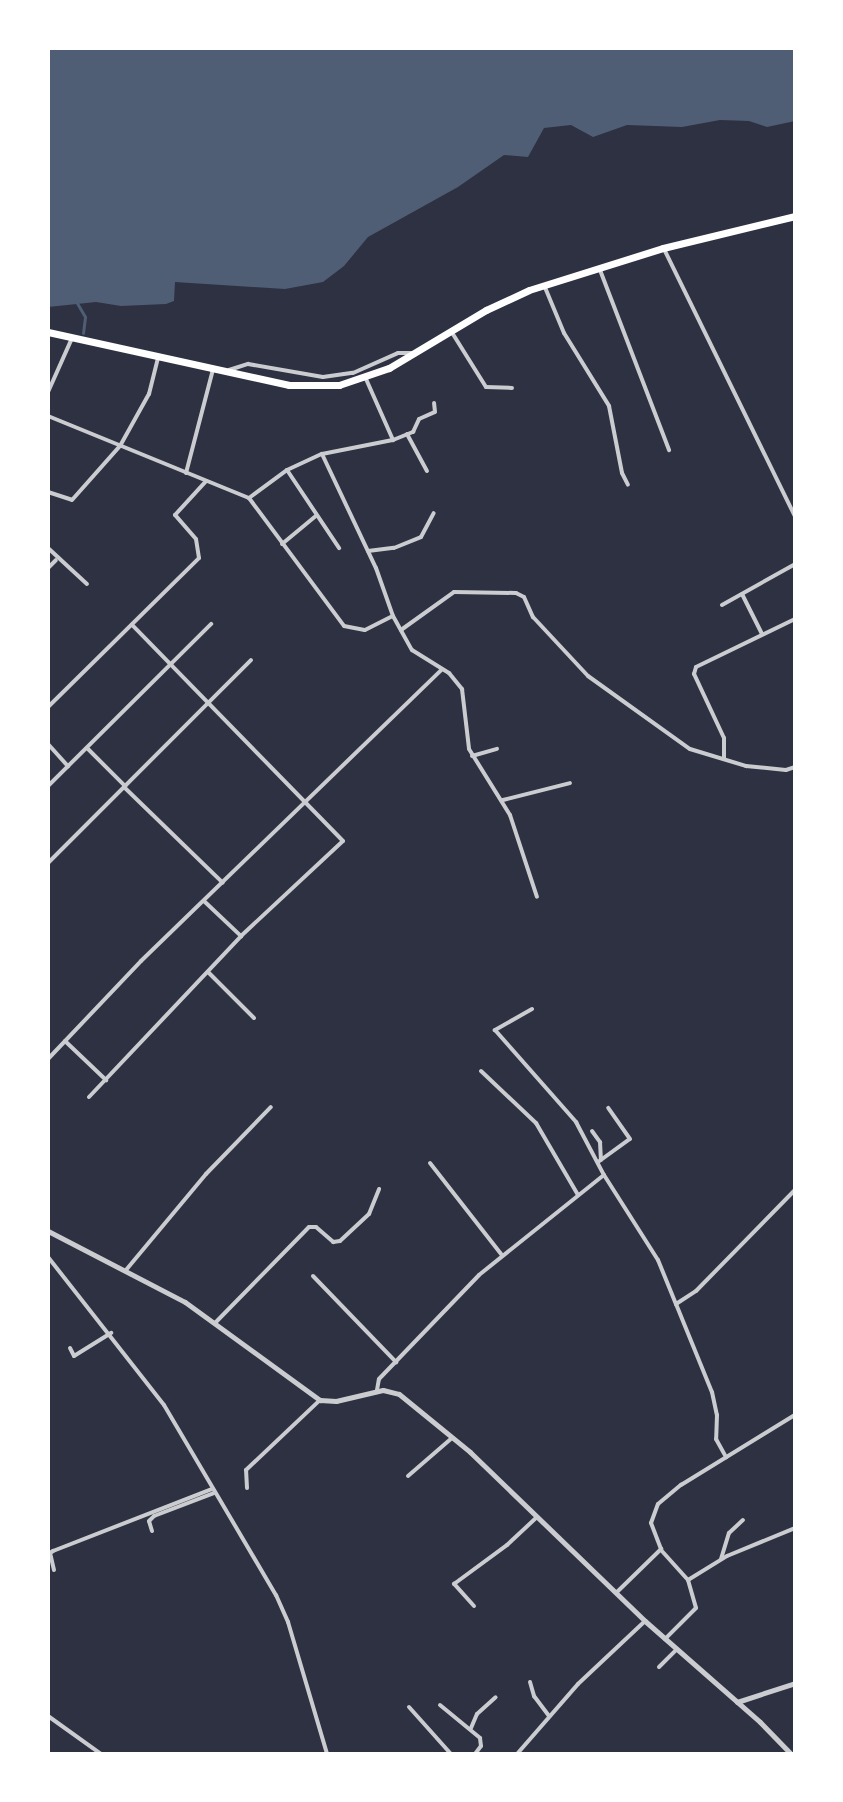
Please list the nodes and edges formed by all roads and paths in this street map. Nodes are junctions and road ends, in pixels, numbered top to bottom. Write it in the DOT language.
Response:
graph roads {
  1 [pos="795,216"];
  2 [pos="663,248"];
  3 [pos="599,267"];
  4 [pos="544,285"];
  5 [pos="451,331"];
  6 [pos="48,332"];
  7 [pos="72,338"];
  8 [pos="416,353"];
  9 [pos="158,357"];
  10 [pos="213,369"];
  11 [pos="226,372"];
  12 [pos="366,379"];
  13 [pos="512,388"];
  14 [pos="48,392"];
  15 [pos="434,403"];
  16 [pos="48,416"];
  17 [pos="407,434"];
  18 [pos="393,440"];
  19 [pos="120,446"];
  20 [pos="669,450"];
  21 [pos="322,454"];
  22 [pos="287,470"];
  23 [pos="427,471"];
  24 [pos="186,473"];
  25 [pos="206,481"];
  26 [pos="628,485"];
  27 [pos="48,492"];
  28 [pos="249,498"];
  29 [pos="434,513"];
  30 [pos="317,515"];
  31 [pos="795,516"];
  32 [pos="282,544"];
  33 [pos="48,548"];
  34 [pos="339,548"];
  35 [pos="368,551"];
  36 [pos="56,560"];
  37 [pos="795,564"];
  38 [pos="48,568"];
  39 [pos="87,584"];
  40 [pos="742,594"];
  41 [pos="722,605"];
  42 [pos="393,616"];
  43 [pos="795,619"];
  44 [pos="211,624"];
  45 [pos="132,625"];
  46 [pos="401,630"];
  47 [pos="762,634"];
  48 [pos="251,660"];
  49 [pos="171,664"];
  50 [pos="442,669"];
  51 [pos="208,702"];
  52 [pos="48,707"];
  53 [pos="48,744"];
  54 [pos="87,748"];
  55 [pos="497,749"];
  56 [pos="472,756"];
  57 [pos="724,759"];
  58 [pos="69,766"];
  59 [pos="795,767"];
  60 [pos="570,783"];
  61 [pos="48,786"];
  62 [pos="124,786"];
  63 [pos="503,800"];
  64 [pos="306,803"];
  65 [pos="48,863"];
  66 [pos="223,883"];
  67 [pos="537,897"];
  68 [pos="205,901"];
  69 [pos="241,936"];
  70 [pos="208,972"];
  71 [pos="532,1009"];
  72 [pos="254,1018"];
  73 [pos="65,1041"];
  74 [pos="48,1059"];
  75 [pos="481,1071"];
  76 [pos="106,1080"];
  77 [pos="89,1097"];
  78 [pos="271,1107"];
  79 [pos="608,1108"];
  80 [pos="592,1131"];
  81 [pos="600,1161"];
  82 [pos="430,1163"];
  83 [pos="604,1175"];
  84 [pos="379,1189"];
  85 [pos="795,1190"];
  86 [pos="578,1195"];
  87 [pos="48,1231"];
  88 [pos="502,1255"];
  89 [pos="48,1257"];
  90 [pos="126,1270"];
  91 [pos="313,1276"];
  92 [pos="676,1304"];
  93 [pos="215,1323"];
  94 [pos="111,1333"];
  95 [pos="70,1348"];
  96 [pos="396,1362"];
  97 [pos="377,1390"];
  98 [pos="320,1400"];
  99 [pos="795,1415"];
  100 [pos="452,1438"];
  101 [pos="726,1457"];
  102 [pos="408,1476"];
  103 [pos="247,1488"];
  104 [pos="214,1491"];
  105 [pos="538,1516"];
  106 [pos="743,1520"];
  107 [pos="795,1528"];
  108 [pos="152,1531"];
  109 [pos="661,1549"];
  110 [pos="721,1559"];
  111 [pos="54,1570"];
  112 [pos="688,1580"];
  113 [pos="617,1592"];
  114 [pos="474,1606"];
  115 [pos="645,1621"];
  116 [pos="665,1639"];
  117 [pos="677,1649"];
  118 [pos="659,1667"];
  119 [pos="530,1682"];
  120 [pos="795,1683"];
  121 [pos="496,1697"];
  122 [pos="737,1702"];
  123 [pos="440,1705"];
  124 [pos="409,1707"];
  125 [pos="48,1716"];
  126 [pos="549,1716"];
  127 [pos="471,1728"];
  128 [pos="101,1754"];
  129 [pos="327,1754"];
  130 [pos="451,1754"];
  131 [pos="475,1754"];
  132 [pos="517,1754"];
  133 [pos="791,1754"];
  1 -- 2 [label="main road"];
  2 -- 3 [label="main road"];
  2 -- 31 [label="street"];
  3 -- 4 [label="main road"];
  3 -- 20 [label="street"];
  4 -- 5 [label="main road"];
  4 -- 26 [label="street"];
  5 -- 8 [label="main road"];
  5 -- 13 [label="street"];
  6 -- 7 [label="main road"];
  7 -- 9 [label="main road"];
  7 -- 14 [label="street"];
  8 -- 11 [label="street"];
  8 -- 12 [label="main road"];
  9 -- 10 [label="main road"];
  9 -- 19 [label="street"];
  10 -- 11 [label="main road"];
  10 -- 24 [label="street"];
  11 -- 12 [label="main road"];
  12 -- 18 [label="street"];
  15 -- 17 [label="street"];
  16 -- 19 [label="street"];
  17 -- 18 [label="street"];
  17 -- 23 [label="street"];
  18 -- 21 [label="street"];
  19 -- 24 [label="street"];
  19 -- 27 [label="street"];
  21 -- 22 [label="street"];
  21 -- 35 [label="street"];
  22 -- 28 [label="street"];
  22 -- 30 [label="street"];
  24 -- 25 [label="street"];
  25 -- 28 [label="street"];
  25 -- 45 [label="street"];
  28 -- 32 [label="street"];
  29 -- 35 [label="street"];
  30 -- 32 [label="street"];
  30 -- 34 [label="street"];
  32 -- 42 [label="street"];
  33 -- 36 [label="street"];
  35 -- 42 [label="street"];
  36 -- 38 [label="street"];
  36 -- 39 [label="street"];
  37 -- 40 [label="street"];
  40 -- 41 [label="street"];
  40 -- 47 [label="street"];
  42 -- 46 [label="street"];
  43 -- 47 [label="street"];
  44 -- 49 [label="street"];
  45 -- 49 [label="street"];
  45 -- 52 [label="street"];
  46 -- 50 [label="street"];
  46 -- 57 [label="street"];
  47 -- 57 [label="street"];
  48 -- 51 [label="street"];
  49 -- 51 [label="street"];
  49 -- 54 [label="street"];
  50 -- 56 [label="street"];
  50 -- 64 [label="street"];
  51 -- 62 [label="street"];
  51 -- 64 [label="street"];
  53 -- 58 [label="street"];
  54 -- 58 [label="street"];
  54 -- 62 [label="street"];
  55 -- 56 [label="street"];
  56 -- 63 [label="street"];
  57 -- 59 [label="street"];
  58 -- 61 [label="street"];
  60 -- 63 [label="street"];
  62 -- 65 [label="street"];
  62 -- 66 [label="street"];
  63 -- 67 [label="street"];
  64 -- 66 [label="street"];
  64 -- 69 [label="street"];
  66 -- 68 [label="street"];
  68 -- 69 [label="street"];
  68 -- 73 [label="street"];
  69 -- 70 [label="street"];
  70 -- 72 [label="street"];
  70 -- 76 [label="street"];
  71 -- 81 [label="street"];
  73 -- 74 [label="street"];
  73 -- 76 [label="street"];
  75 -- 86 [label="street"];
  76 -- 77 [label="street"];
  78 -- 90 [label="street"];
  79 -- 81 [label="street"];
  80 -- 81 [label="street"];
  81 -- 83 [label="street"];
  82 -- 88 [label="street"];
  83 -- 86 [label="street"];
  83 -- 92 [label="street"];
  84 -- 93 [label="street"];
  85 -- 92 [label="street"];
  86 -- 88 [label="street"];
  87 -- 90 [label="street"];
  88 -- 96 [label="street"];
  89 -- 94 [label="street"];
  90 -- 93 [label="street"];
  91 -- 96 [label="street"];
  92 -- 101 [label="street"];
  93 -- 98 [label="street"];
  94 -- 95 [label="street"];
  94 -- 104 [label="street"];
  96 -- 97 [label="street"];
  97 -- 98 [label="street"];
  97 -- 100 [label="street"];
  98 -- 103 [label="street"];
  99 -- 101 [label="street"];
  100 -- 102 [label="street"];
  100 -- 105 [label="street"];
  101 -- 109 [label="street"];
  104 -- 108 [label="street"];
  104 -- 111 [label="street"];
  104 -- 129 [label="street"];
  105 -- 113 [label="street"];
  105 -- 114 [label="street"];
  106 -- 110 [label="street"];
  107 -- 110 [label="street"];
  109 -- 112 [label="street"];
  109 -- 113 [label="street"];
  110 -- 112 [label="street"];
  112 -- 116 [label="street"];
  113 -- 115 [label="street"];
  115 -- 116 [label="street"];
  115 -- 126 [label="street"];
  116 -- 117 [label="street"];
  117 -- 118 [label="street"];
  117 -- 122 [label="street"];
  119 -- 126 [label="street"];
  120 -- 122 [label="street"];
  121 -- 127 [label="street"];
  122 -- 133 [label="street"];
  123 -- 127 [label="street"];
  124 -- 130 [label="street"];
  125 -- 128 [label="street"];
  126 -- 132 [label="street"];
  127 -- 131 [label="street"];
}
